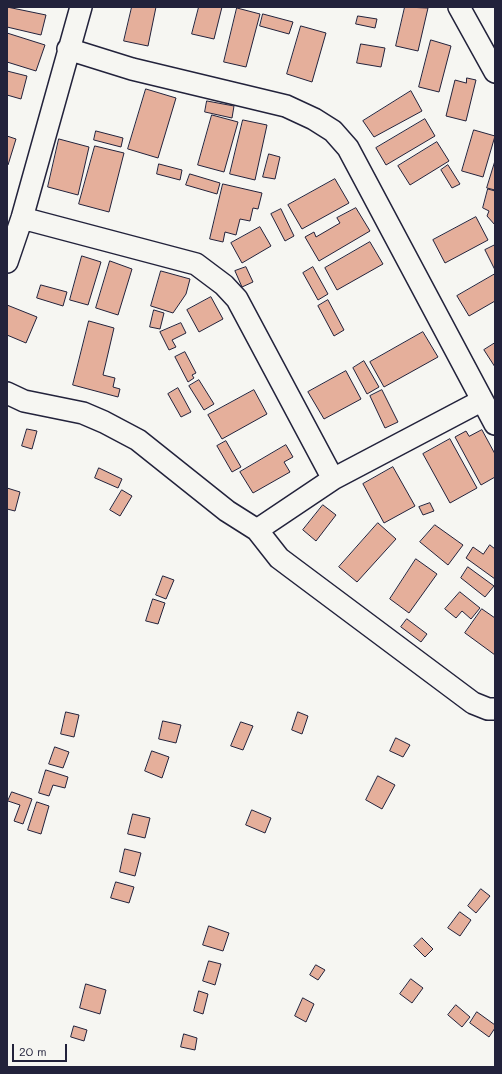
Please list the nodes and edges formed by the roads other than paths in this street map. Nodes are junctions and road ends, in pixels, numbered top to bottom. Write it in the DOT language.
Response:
graph roads {
  1 [pos="81,7"];
  2 [pos="459,7"];
  3 [pos="68,49"];
  4 [pos="495,72"];
  5 [pos="22,218"];
  6 [pos="7,262"];
  7 [pos="7,393"];
  8 [pos="481,401"];
  9 [pos="495,424"];
  10 [pos="333,479"];
  11 [pos="257,530"];
  12 [pos="495,709"];
  1 -- 3 [label="street"];
  2 -- 4 [label="street"];
  3 -- 5 [label="street"];
  3 -- 8 [label="street"];
  5 -- 6 [label="street"];
  5 -- 10 [label="street"];
  7 -- 11 [label="street"];
  8 -- 9 [label="street"];
  8 -- 10 [label="street"];
  10 -- 11 [label="street"];
  11 -- 12 [label="street"];
}
